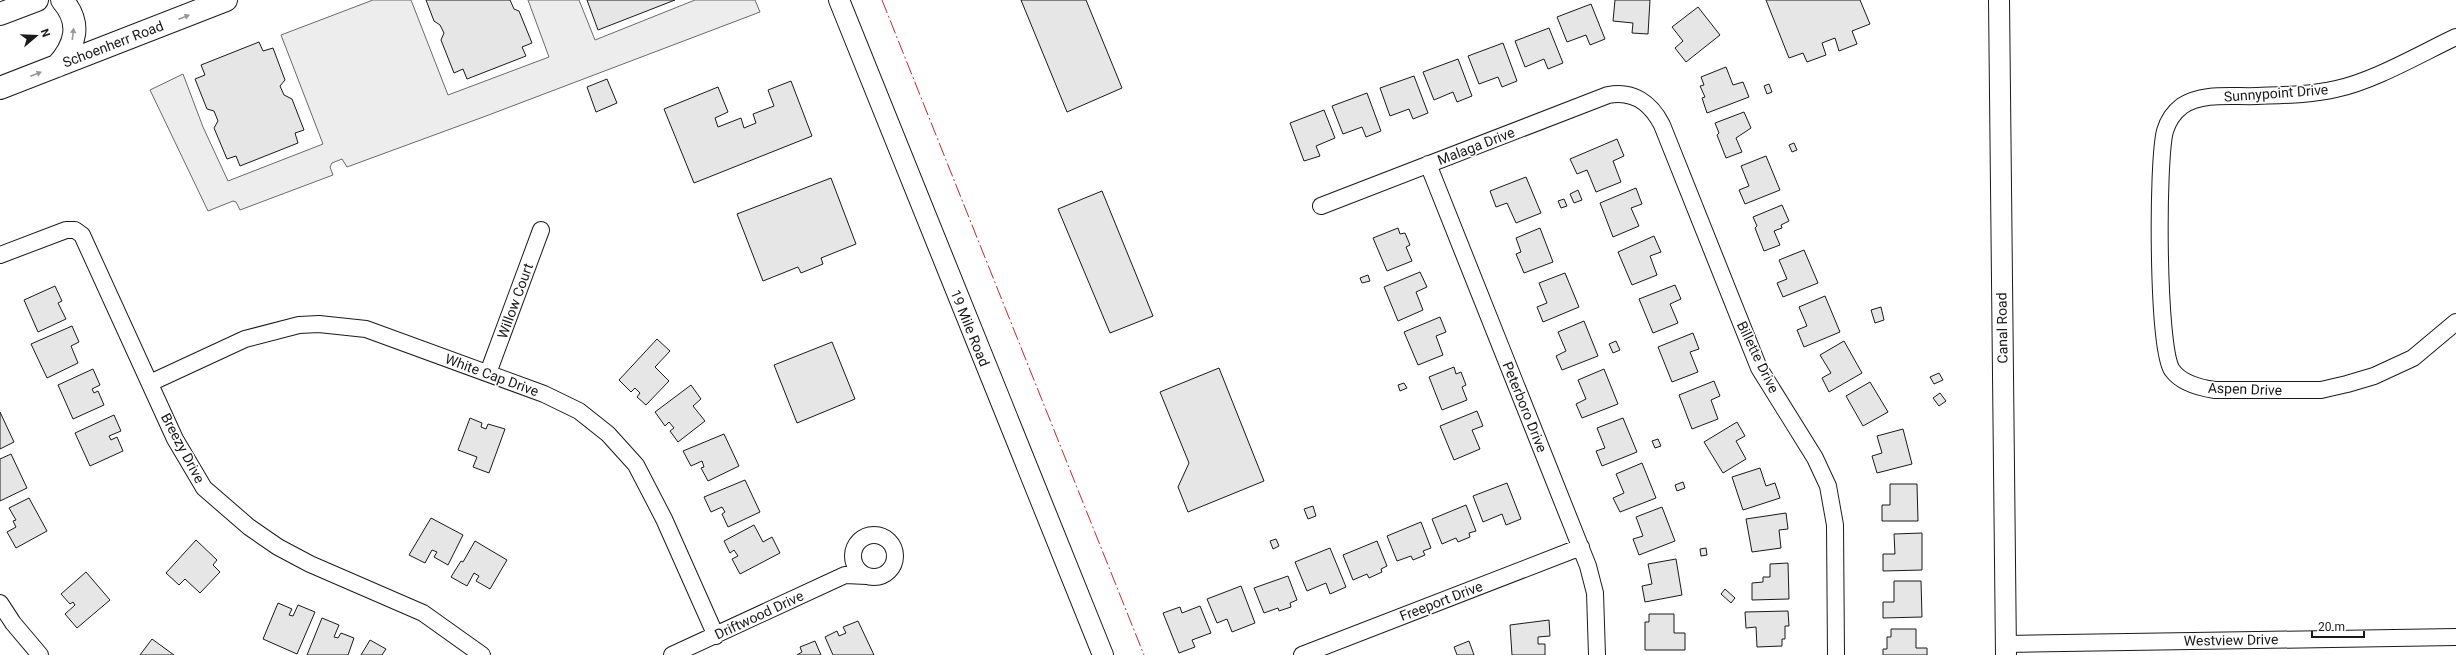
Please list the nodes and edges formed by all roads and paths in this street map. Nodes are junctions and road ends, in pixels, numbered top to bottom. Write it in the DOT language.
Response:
graph roads {
  1 [pos="37,0"];
  2 [pos="62,0"];
  3 [pos="226,0"];
  4 [pos="839,0"];
  5 [pos="1999,0"];
  6 [pos="0,14"];
  7 [pos="2456,37"];
  8 [pos="57,66"];
  9 [pos="0,88"];
  10 [pos="1633,96"];
  11 [pos="2183,106"];
  12 [pos="1428,164"];
  13 [pos="1321,206"];
  14 [pos="541,230"];
  15 [pos="0,255"];
  16 [pos="2456,322"];
  17 [pos="488,373"];
  18 [pos="150,383"];
  19 [pos="1581,547"];
  20 [pos="853,554"];
  21 [pos="845,575"];
  22 [pos="867,576"];
  23 [pos="0,603"];
  24 [pos="716,636"];
  25 [pos="2456,637"];
  26 [pos="2006,649"];
  27 [pos="40,655"];
  28 [pos="482,655"];
  29 [pos="672,655"];
  30 [pos="1103,655"];
  31 [pos="1302,655"];
  32 [pos="1597,655"];
  33 [pos="1836,655"];
  1 -- 6 [label="main road"];
  8 -- 2 [label="main road, one-way"];
  8 -- 3 [label="main road, Schoenherr Road, one-way"];
  4 -- 30 [label="street, 19 Mile Road"];
  5 -- 26 [label="street, Canal Road"];
  7 -- 11 [label="street, Sunnypoint Drive"];
  9 -- 8 [label="main road, Schoenherr Road, one-way"];
  10 -- 12 [label="street, Malaga Drive"];
  10 -- 33 [label="street, Billette Drive"];
  11 -- 16 [label="street, Aspen Drive"];
  12 -- 13 [label="street, Malaga Drive"];
  12 -- 19 [label="street, Peterboro Drive"];
  14 -- 17 [label="street, Willow Court"];
  15 -- 18 [label="street, Breezy Drive"];
  17 -- 18 [label="street, White Cap Drive"];
  17 -- 24 [label="street, White Cap Drive"];
  18 -- 28 [label="street, Breezy Drive"];
  19 -- 31 [label="street, Freeport Drive"];
  19 -- 32 [label="street, Peterboro Drive"];
  20 -- 21 [label="street, Driftwood Drive"];
  20 -- 22 [label="street"];
  20 -- 22 [label="street, Driftwood Drive"];
  21 -- 22 [label="street, Driftwood Drive"];
  21 -- 24 [label="street, Driftwood Drive"];
  23 -- 27 [label="street"];
  24 -- 29 [label="street, Driftwood Drive"];
  25 -- 26 [label="street, Westview Drive"];
}
